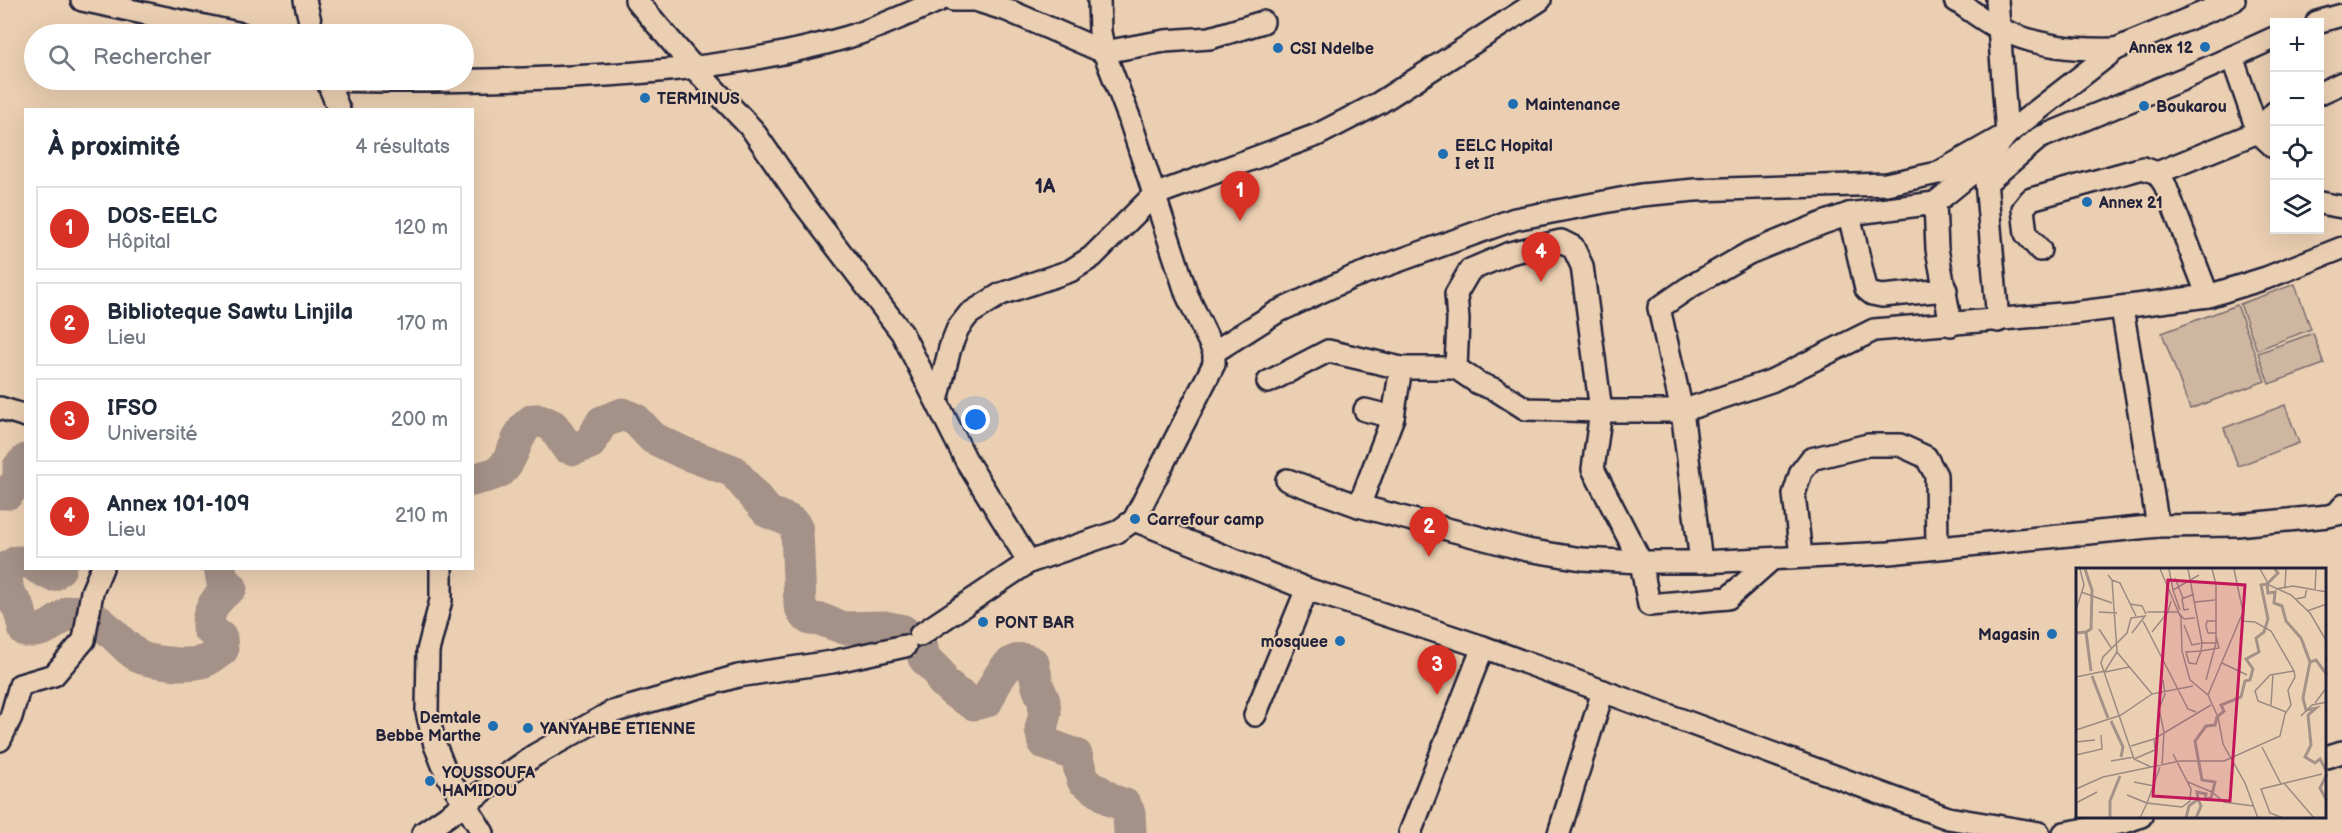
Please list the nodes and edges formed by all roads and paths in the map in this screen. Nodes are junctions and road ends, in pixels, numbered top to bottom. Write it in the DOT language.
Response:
graph roads {
  1 [pos="82,0"];
  2 [pos="305,0"];
  3 [pos="636,0"];
  4 [pos="940,0"];
  5 [pos="953,0"];
  6 [pos="1099,0"];
  7 [pos="1540,0"];
  8 [pos="1955,0"];
  9 [pos="1997,0"];
  10 [pos="2234,0"];
  11 [pos="107,3"];
  12 [pos="2342,15"];
  13 [pos="2324,20"];
  14 [pos="1263,22"];
  15 [pos="198,24"];
  16 [pos="311,24"];
  17 [pos="1998,28"];
  18 [pos="2270,40"];
  19 [pos="2116,49"];
  20 [pos="1104,52"];
  21 [pos="2232,57"];
  22 [pos="694,68"];
  23 [pos="474,80"];
  24 [pos="2342,83"];
  25 [pos="331,90"];
  26 [pos="2324,91"];
  27 [pos="338,108"];
  28 [pos="2270,118"];
  29 [pos="2258,132"];
  30 [pos="2007,134"];
  31 [pos="2270,143"];
  32 [pos="1985,173"];
  33 [pos="2157,173"];
  34 [pos="1154,195"];
  35 [pos="1935,202"];
  36 [pos="2324,204"];
  37 [pos="2342,207"];
  38 [pos="1849,214"];
  39 [pos="2342,248"];
  40 [pos="2040,250"];
  41 [pos="1946,290"];
  42 [pos="2208,296"];
  43 [pos="2122,308"];
  44 [pos="1998,321"];
  45 [pos="1951,325"];
  46 [pos="1214,352"];
  47 [pos="1401,368"];
  48 [pos="1456,368"];
  49 [pos="1268,382"];
  50 [pos="937,401"];
  51 [pos="0,408"];
  52 [pos="1365,410"];
  53 [pos="1601,411"];
  54 [pos="1682,411"];
  55 [pos="24,415"];
  56 [pos="1393,417"];
  57 [pos="1287,480"];
  58 [pos="2342,499"];
  59 [pos="1359,506"];
  60 [pos="2335,514"];
  61 [pos="1134,520"];
  62 [pos="2158,526"];
  63 [pos="1937,548"];
  64 [pos="1800,556"];
  65 [pos="1772,559"];
  66 [pos="1029,562"];
  67 [pos="1641,562"];
  68 [pos="1701,562"];
  69 [pos="101,570"];
  70 [pos="441,570"];
  71 [pos="1307,589"];
  72 [pos="1483,647"];
  73 [pos="1603,691"];
  74 [pos="1255,715"];
  75 [pos="0,740"];
  76 [pos="2342,752"];
  77 [pos="2327,756"];
  78 [pos="466,803"];
  79 [pos="2136,818"];
  80 [pos="1946,825"];
  81 [pos="423,833"];
  82 [pos="483,833"];
  83 [pos="1410,833"];
  84 [pos="1559,833"];
  85 [pos="2039,833"];
  86 [pos="2064,833"];
  1 -- 11 [label="street"];
  2 -- 16 [label="street"];
  3 -- 22 [label="street"];
  4 -- 22 [label="street"];
  5 -- 20 [label="street"];
  6 -- 20 [label="street"];
  7 -- 34 [label="street"];
  8 -- 17 [label="street"];
  9 -- 17 [label="street"];
  10 -- 19 [label="street"];
  11 -- 15 [label="street"];
  12 -- 13 [label="street"];
  14 -- 20 [label="street"];
  17 -- 19 [label="street"];
  17 -- 30 [label="street"];
  18 -- 21 [label="street"];
  19 -- 30 [label="street"];
  20 -- 34 [label="street"];
  21 -- 29 [label="street"];
  21 -- 32 [label="street"];
  22 -- 23 [label="street"];
  22 -- 50 [label="street"];
  24 -- 26 [label="street"];
  25 -- 27 [label="street"];
  28 -- 29 [label="street"];
  29 -- 31 [label="street"];
  29 -- 33 [label="street"];
  30 -- 32 [label="street"];
  30 -- 46 [label="street"];
  32 -- 35 [label="street"];
  32 -- 44 [label="street"];
  33 -- 40 [label="street"];
  33 -- 42 [label="street"];
  34 -- 46 [label="street"];
  34 -- 50 [label="street"];
  35 -- 38 [label="street"];
  35 -- 41 [label="street"];
  36 -- 37 [label="street"];
  38 -- 41 [label="street"];
  38 -- 54 [label="street"];
  39 -- 42 [label="street"];
  41 -- 45 [label="street"];
  42 -- 43 [label="street"];
  43 -- 44 [label="street"];
  43 -- 62 [label="street"];
  44 -- 45 [label="street"];
  45 -- 54 [label="street"];
  46 -- 61 [label="street"];
  47 -- 48 [label="street"];
  47 -- 49 [label="street"];
  47 -- 56 [label="street"];
  48 -- 53 [label="street"];
  48 -- 53 [label="street"];
  50 -- 66 [label="street"];
  51 -- 55 [label="street"];
  52 -- 56 [label="street"];
  53 -- 54 [label="street"];
  53 -- 67 [label="street"];
  54 -- 68 [label="street"];
  56 -- 59 [label="street"];
  57 -- 59 [label="street"];
  58 -- 60 [label="lane"];
  59 -- 67 [label="street"];
  60 -- 62 [label="street"];
  61 -- 66 [label="street"];
  61 -- 71 [label="street"];
  62 -- 63 [label="street"];
  63 -- 64 [label="street"];
  63 -- 64 [label="street"];
  64 -- 65 [label="street"];
  65 -- 67 [label="street"];
  65 -- 68 [label="street"];
  66 -- 78 [label="street"];
  67 -- 68 [label="street"];
  69 -- 75 [label="street"];
  70 -- 78 [label="street"];
  71 -- 72 [label="street"];
  71 -- 74 [label="street"];
  72 -- 73 [label="street"];
  72 -- 83 [label="street"];
  73 -- 80 [label="street"];
  73 -- 84 [label="street"];
  76 -- 77 [label="street"];
  78 -- 81 [label="street"];
  78 -- 82 [label="street"];
  79 -- 86 [label="street"];
  80 -- 85 [label="street"];
}
